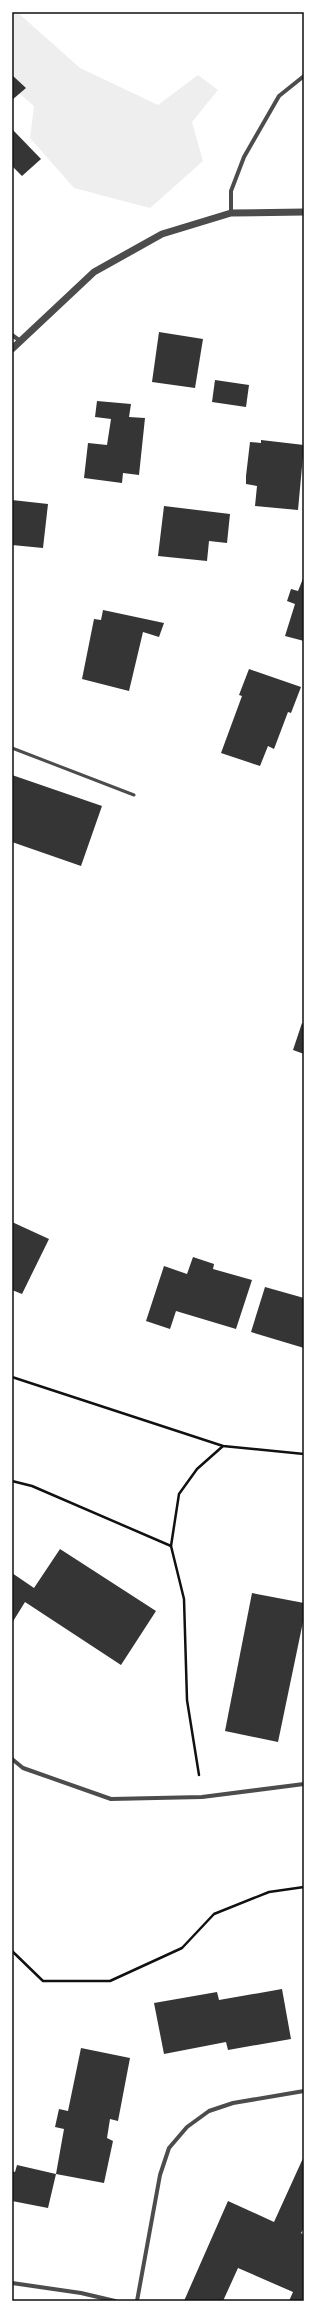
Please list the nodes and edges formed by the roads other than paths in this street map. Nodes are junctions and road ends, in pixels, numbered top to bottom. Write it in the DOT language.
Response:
graph roads {
  1 [pos="304,76"];
  2 [pos="304,212"];
  3 [pos="231,213"];
  4 [pos="12,334"];
  5 [pos="19,340"];
  6 [pos="12,349"];
  7 [pos="12,748"];
  8 [pos="134,795"];
  9 [pos="12,1759"];
  10 [pos="304,1784"];
  11 [pos="304,2091"];
  12 [pos="12,2283"];
  13 [pos="115,2301"];
  14 [pos="137,2301"];
  1 -- 3 [label="street"];
  2 -- 3 [label="street"];
  3 -- 5 [label="street"];
  4 -- 5 [label="street"];
  5 -- 6 [label="street"];
  7 -- 8 [label="lane"];
  9 -- 10 [label="street"];
  11 -- 14 [label="street"];
  12 -- 13 [label="street"];
}
